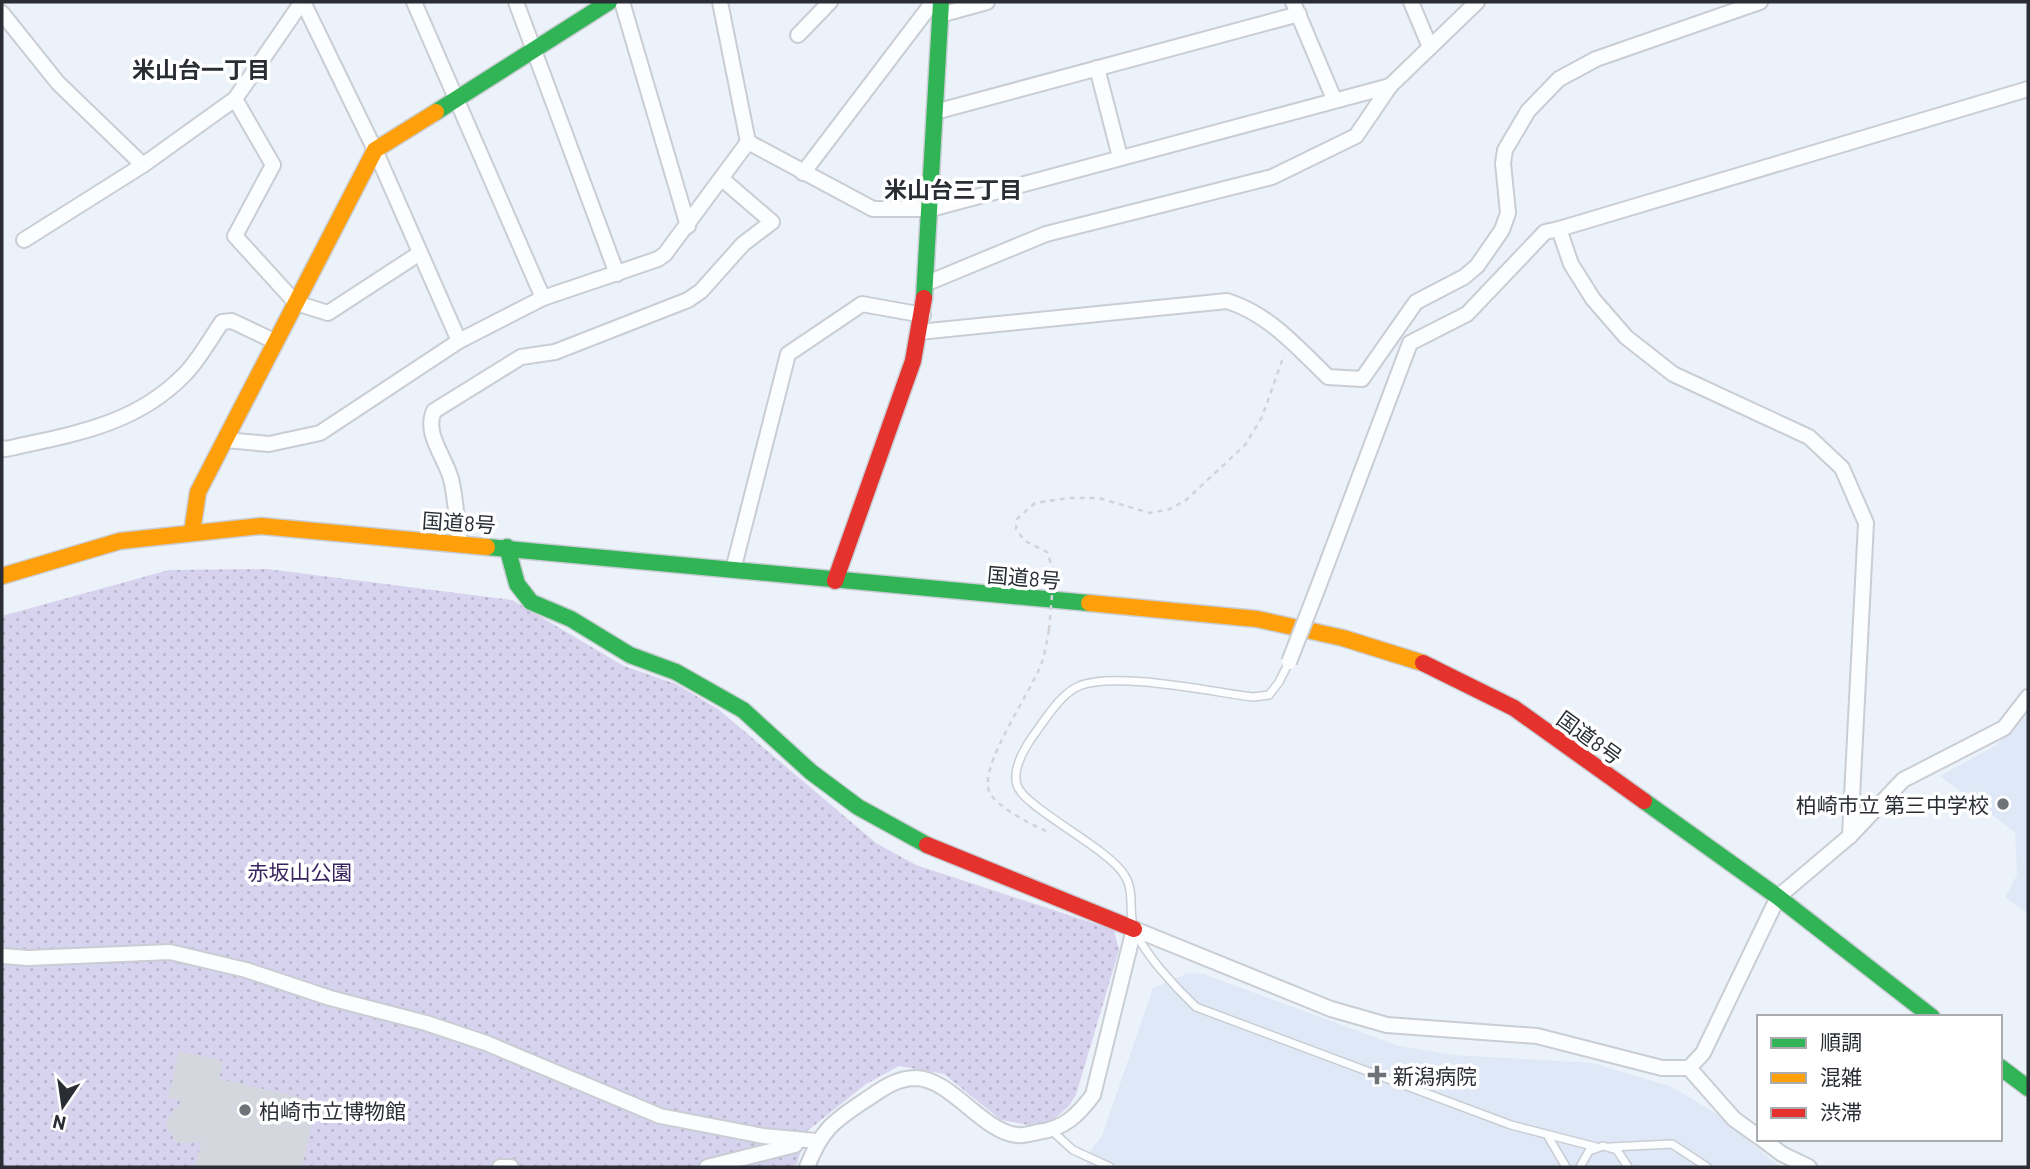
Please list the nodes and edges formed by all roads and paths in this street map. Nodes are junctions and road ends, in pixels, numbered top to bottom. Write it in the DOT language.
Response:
graph roads {
  1 [pos="302,2"];
  2 [pos="414,2"];
  3 [pos="516,2"];
  4 [pos="609,2"];
  5 [pos="622,2"];
  6 [pos="720,2"];
  7 [pos="830,2"];
  8 [pos="987,2"];
  9 [pos="1411,2"];
  10 [pos="1477,2"];
  11 [pos="1760,2"];
  12 [pos="938,6"];
  13 [pos="1296,8"];
  14 [pos="2,13"];
  15 [pos="798,35"];
  16 [pos="1430,47"];
  17 [pos="535,48"];
  18 [pos="1097,68"];
  19 [pos="1390,86"];
  20 [pos="2028,89"];
  21 [pos="454,97"];
  22 [pos="235,99"];
  23 [pos="1334,99"];
  24 [pos="935,112"];
  25 [pos="748,142"];
  26 [pos="375,150"];
  27 [pos="1121,157"];
  28 [pos="142,165"];
  29 [pos="803,173"];
  30 [pos="722,179"];
  31 [pos="930,209"];
  32 [pos="688,226"];
  33 [pos="1559,229"];
  34 [pos="23,240"];
  35 [pos="420,253"];
  36 [pos="617,274"];
  37 [pos="925,284"];
  38 [pos="543,298"];
  39 [pos="296,303"];
  40 [pos="923,315"];
  41 [pos="919,332"];
  42 [pos="1290,340"];
  43 [pos="458,341"];
  44 [pos="276,342"];
  45 [pos="225,440"];
  46 [pos="2,447"];
  47 [pos="192,532"];
  48 [pos="460,544"];
  49 [pos="507,547"];
  50 [pos="733,570"];
  51 [pos="2,576"];
  52 [pos="835,581"];
  53 [pos="1049,630"];
  54 [pos="1289,662"];
  55 [pos="2028,696"];
  56 [pos="1850,836"];
  57 [pos="1777,897"];
  58 [pos="1134,929"];
  59 [pos="2,956"];
  60 [pos="1930,1015"];
  61 [pos="1689,1068"];
  62 [pos="2002,1069"];
  63 [pos="2028,1088"];
  64 [pos="1052,1130"];
  65 [pos="1757,1136"];
  66 [pos="1549,1138"];
  67 [pos="817,1141"];
  68 [pos="1764,1141"];
  69 [pos="1595,1147"];
  70 [pos="1610,1147"];
  71 [pos="1627,1164"];
  72 [pos="500,1167"];
  73 [pos="511,1167"];
  74 [pos="707,1167"];
  75 [pos="807,1167"];
  76 [pos="1110,1167"];
  77 [pos="1566,1167"];
  78 [pos="1580,1167"];
  79 [pos="1634,1167"];
  80 [pos="1707,1167"];
  81 [pos="1809,1167"];
  1 -- 22 [label="street"];
  1 -- 26 [label="street"];
  2 -- 21 [label="street"];
  3 -- 17 [label="street"];
  4 -- 17 [label="main road"];
  5 -- 32 [label="street"];
  6 -- 25 [label="street"];
  7 -- 15 [label="street"];
  8 -- 12 [label="street"];
  9 -- 16 [label="street"];
  10 -- 16 [label="street"];
  11 -- 42 [label="street"];
  12 -- 24 [label="main road"];
  12 -- 29 [label="street"];
  13 -- 18 [label="street"];
  13 -- 23 [label="street"];
  14 -- 28 [label="street"];
  16 -- 19 [label="street"];
  17 -- 21 [label="main road"];
  17 -- 36 [label="street"];
  18 -- 24 [label="street"];
  18 -- 27 [label="street"];
  19 -- 23 [label="street"];
  19 -- 37 [label="street"];
  20 -- 33 [label="street"];
  21 -- 26 [label="main road"];
  21 -- 38 [label="street"];
  22 -- 28 [label="street"];
  22 -- 39 [label="street"];
  23 -- 27 [label="street"];
  24 -- 31 [label="main road"];
  25 -- 29 [label="street"];
  25 -- 30 [label="street"];
  26 -- 35 [label="street"];
  26 -- 39 [label="main road"];
  27 -- 31 [label="street"];
  28 -- 34 [label="street"];
  29 -- 31 [label="street"];
  30 -- 32 [label="street"];
  30 -- 48 [label="street"];
  31 -- 37 [label="main road"];
  32 -- 36 [label="street"];
  33 -- 54 [label="street, bridge"];
  33 -- 56 [label="street"];
  35 -- 39 [label="street"];
  35 -- 43 [label="street"];
  36 -- 38 [label="street"];
  37 -- 40 [label="main road"];
  38 -- 43 [label="street"];
  39 -- 44 [label="main road"];
  40 -- 41 [label="main road"];
  40 -- 50 [label="street"];
  41 -- 42 [label="street"];
  41 -- 52 [label="main road"];
  42 -- 53 [label="path, bridge"];
  43 -- 45 [label="street"];
  44 -- 45 [label="main road"];
  44 -- 46 [label="street"];
  45 -- 47 [label="main road"];
  47 -- 48 [label="main road, 国道8号"];
  47 -- 51 [label="main road, 国道8号"];
  48 -- 49 [label="main road, 国道8号"];
  49 -- 50 [label="main road, 国道8号"];
  49 -- 58 [label="main road"];
  50 -- 52 [label="main road, 国道8号"];
  52 -- 57 [label="main road, 国道8号"];
  54 -- 58 [label="lane"];
  55 -- 56 [label="street"];
  56 -- 57 [label="street"];
  57 -- 60 [label="main road, 国道8号"];
  57 -- 61 [label="street"];
  58 -- 61 [label="street"];
  58 -- 64 [label="street"];
  58 -- 66 [label="lane"];
  59 -- 67 [label="street"];
  61 -- 65 [label="street"];
  62 -- 63 [label="main road"];
  64 -- 67 [label="street"];
  64 -- 76 [label="lane"];
  66 -- 69 [label="lane"];
  66 -- 77 [label="lane"];
  67 -- 74 [label="street"];
  67 -- 75 [label="street"];
  68 -- 81 [label="street"];
  69 -- 70 [label="lane"];
  69 -- 78 [label="lane"];
  70 -- 71 [label="lane"];
  70 -- 80 [label="lane"];
  71 -- 79 [label="lane"];
  72 -- 73 [label="street"];
}
